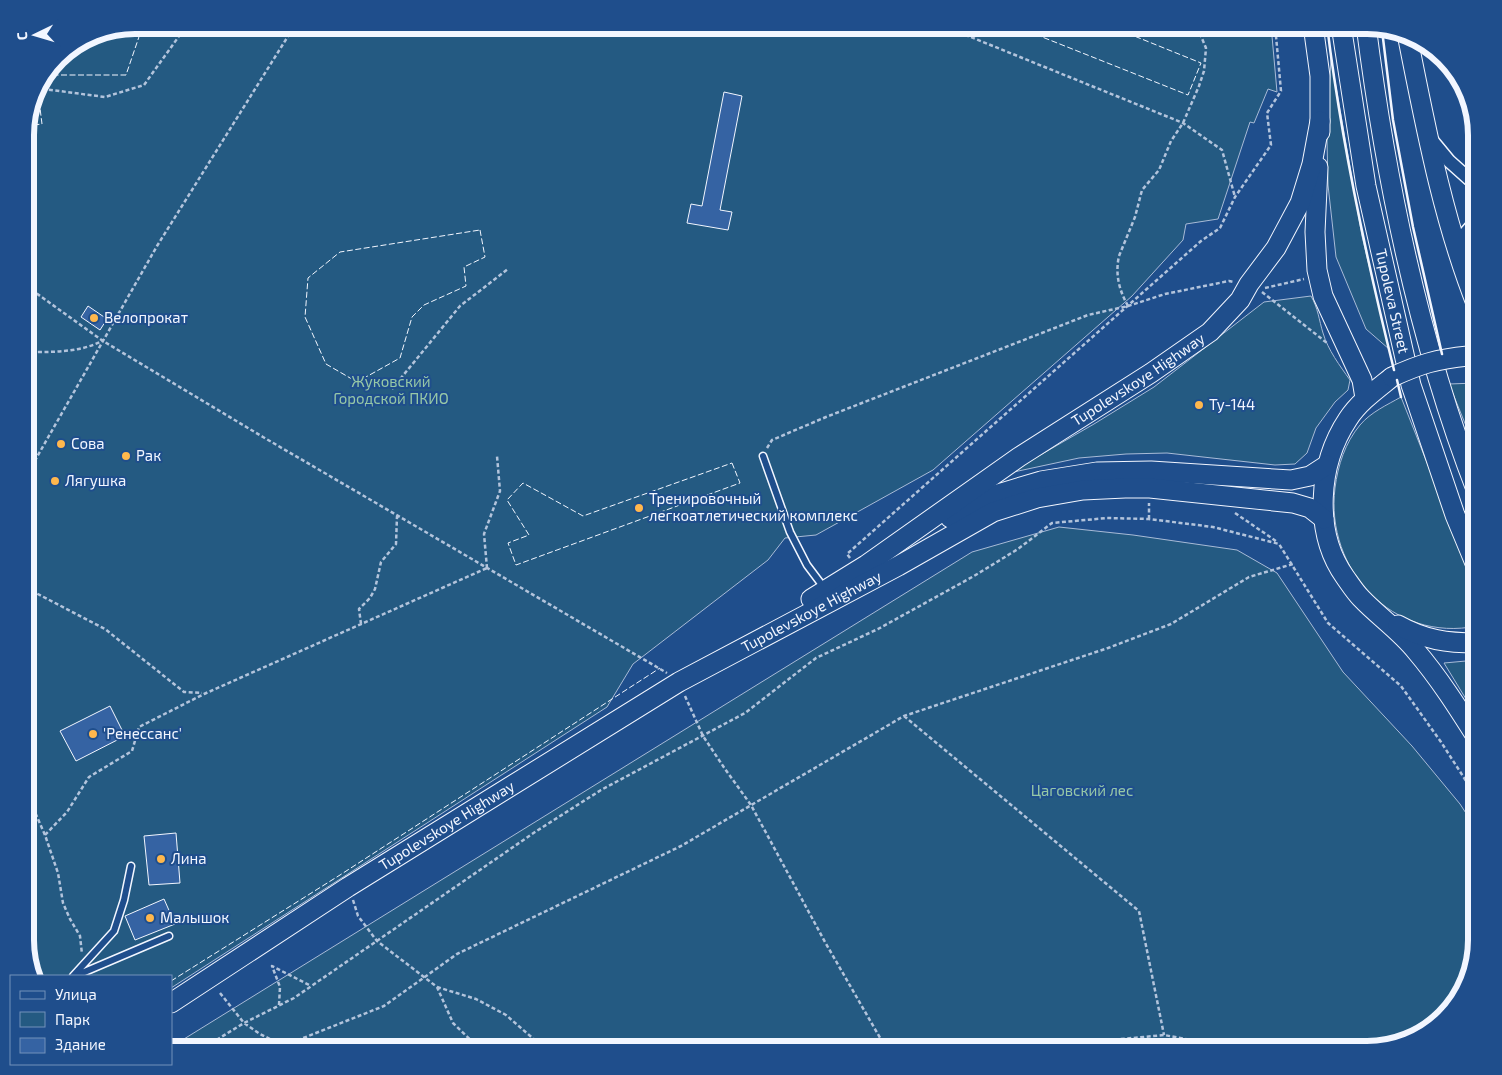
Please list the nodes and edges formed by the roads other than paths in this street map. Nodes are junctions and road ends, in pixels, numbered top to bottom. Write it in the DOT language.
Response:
graph roads {
  1 [pos="1315,34"];
  2 [pos="1342,34"];
  3 [pos="1367,34"];
  4 [pos="1409,43"];
  5 [pos="1320,120"];
  6 [pos="1427,134"];
  7 [pos="1468,177"];
  8 [pos="1468,230"];
  9 [pos="1455,245"];
  10 [pos="1468,281"];
  11 [pos="1468,357"];
  12 [pos="1365,398"];
  13 [pos="762,456"];
  14 [pos="1327,465"];
  15 [pos="1468,468"];
  16 [pos="1324,519"];
  17 [pos="1468,546"];
  18 [pos="862,567"];
  19 [pos="825,590"];
  20 [pos="1384,618"];
  21 [pos="1468,643"];
  22 [pos="727,656"];
  23 [pos="1468,724"];
  24 [pos="131,866"];
  25 [pos="169,936"];
  26 [pos="75,975"];
  27 [pos="76,975"];
  28 [pos="172,1002"];
  1 -- 5 [label="main road"];
  2 -- 17 [label="main road, Tupoleva Street"];
  3 -- 15 [label="main road, Tupoleva Street"];
  4 -- 6 [label="main road"];
  5 -- 12 [label="main road"];
  5 -- 18 [label="main road, Tupolevskoye Highway"];
  6 -- 7 [label="street"];
  6 -- 9 [label="main road"];
  8 -- 9 [label="street"];
  9 -- 10 [label="main road"];
  11 -- 12 [label="main road, bridge"];
  12 -- 14 [label="main road"];
  13 -- 19 [label="lane"];
  14 -- 16 [label="main road"];
  14 -- 18 [label="main road, Tupolevskoye Highway"];
  16 -- 20 [label="main road"];
  16 -- 22 [label="main road, Tupolevskoye Highway"];
  18 -- 19 [label="main road, Tupolevskoye Highway"];
  19 -- 22 [label="main road, Tupolevskoye Highway"];
  20 -- 21 [label="main road"];
  20 -- 23 [label="main road"];
  22 -- 28 [label="main road, Tupolevskoye Highway"];
  24 -- 26 [label="lane"];
  25 -- 27 [label="lane"];
}
